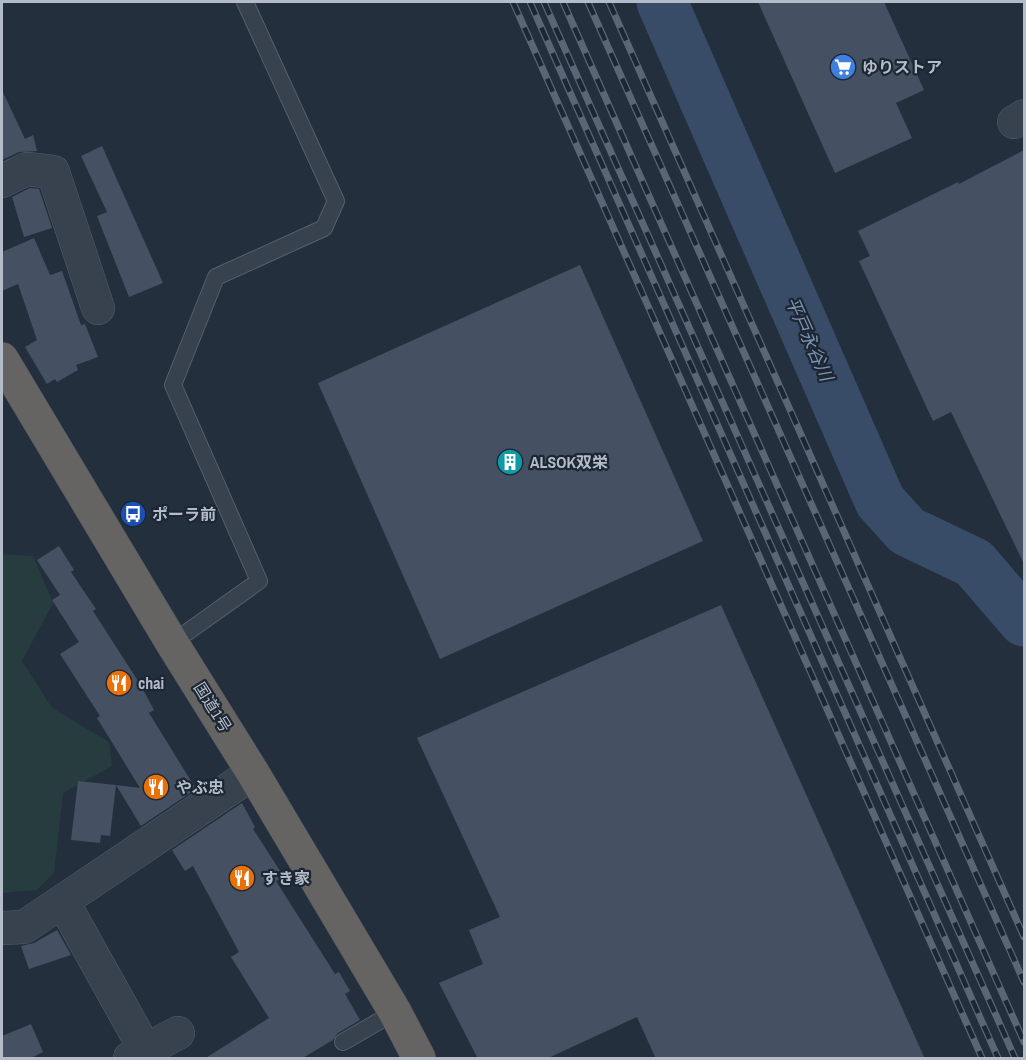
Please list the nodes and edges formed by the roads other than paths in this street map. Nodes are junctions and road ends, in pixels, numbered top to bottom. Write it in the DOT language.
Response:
graph roads {
  1 [pos="245,2"];
  2 [pos="2,181"];
  3 [pos="98,308"];
  4 [pos="5,374"];
  5 [pos="172,643"];
  6 [pos="254,772"];
  7 [pos="63,902"];
  8 [pos="2,928"];
  9 [pos="395,1012"];
  10 [pos="178,1033"];
  11 [pos="343,1042"];
  12 [pos="138,1054"];
  13 [pos="419,1059"];
  1 -- 5 [label="lane"];
  2 -- 3 [label="street"];
  4 -- 5 [label="highway, 国道1号"];
  5 -- 6 [label="highway, 国道1号"];
  6 -- 7 [label="street"];
  6 -- 9 [label="highway, 国道1号"];
  7 -- 8 [label="street"];
  7 -- 12 [label="street"];
  9 -- 11 [label="lane"];
  9 -- 13 [label="highway, 国道1号"];
  10 -- 12 [label="street"];
}
